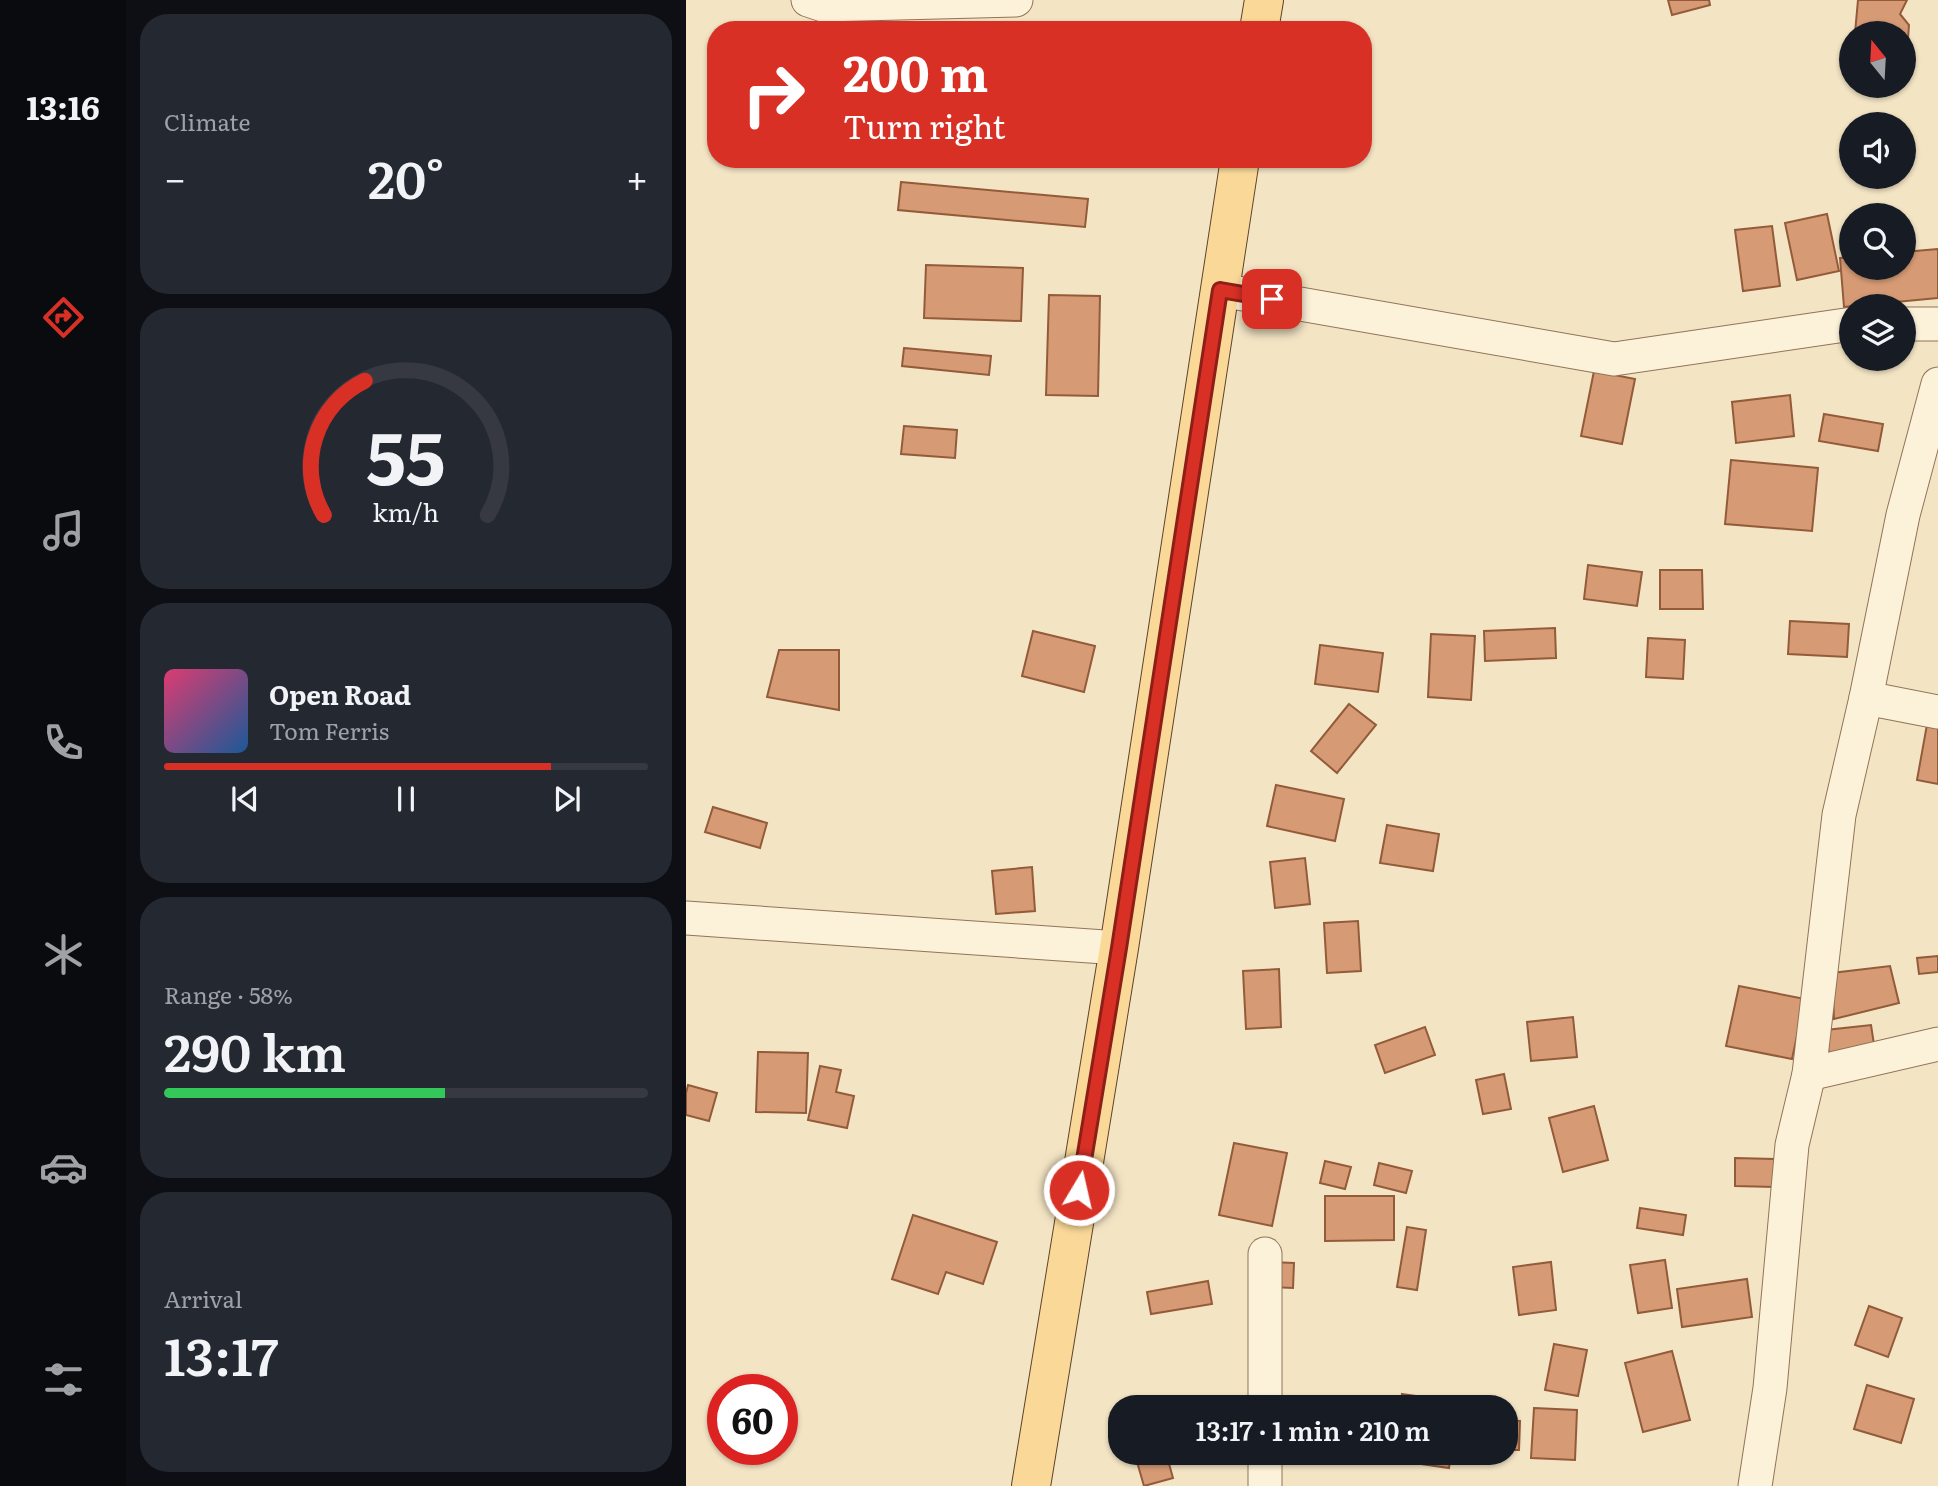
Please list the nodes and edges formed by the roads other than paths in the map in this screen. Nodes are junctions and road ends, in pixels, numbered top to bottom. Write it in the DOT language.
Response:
graph roads {
  1 [pos="808,0"];
  2 [pos="1016,0"];
  3 [pos="1264,0"];
  4 [pos="1260,21"];
  5 [pos="1239,168"];
  6 [pos="1220,290"];
  7 [pos="1916,324"];
  8 [pos="1938,324"];
  9 [pos="1839,326"];
  10 [pos="1938,384"];
  11 [pos="1866,698"];
  12 [pos="1938,712"];
  13 [pos="686,918"];
  14 [pos="1119,948"];
  15 [pos="1938,1044"];
  16 [pos="1809,1074"];
  17 [pos="1265,1254"];
  18 [pos="1265,1395"];
  19 [pos="1265,1465"];
  20 [pos="1031,1486"];
  21 [pos="1265,1486"];
  22 [pos="1755,1486"];
  1 -- 2 [label="street"];
  3 -- 4 [label="main road"];
  5 -- 6 [label="main road"];
  6 -- 9 [label="street"];
  6 -- 14 [label="main road"];
  7 -- 8 [label="street"];
  10 -- 11 [label="street"];
  11 -- 12 [label="street"];
  11 -- 16 [label="street"];
  13 -- 14 [label="street"];
  14 -- 20 [label="main road"];
  15 -- 16 [label="street"];
  16 -- 22 [label="street"];
  17 -- 18 [label="street"];
  19 -- 21 [label="street"];
}
